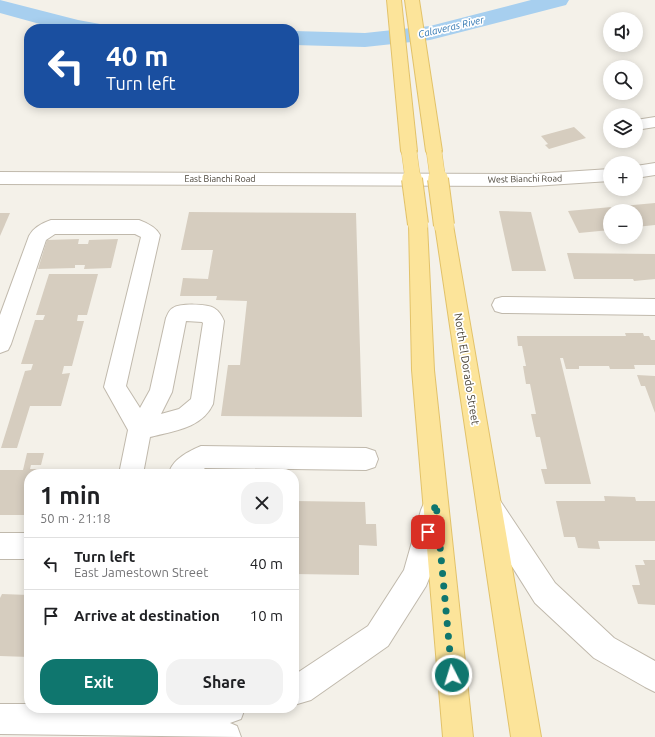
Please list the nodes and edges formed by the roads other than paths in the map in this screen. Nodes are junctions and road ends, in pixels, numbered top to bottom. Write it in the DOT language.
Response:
graph roads {
  1 [pos="394,0"];
  2 [pos="412,0"];
  3 [pos="655,122"];
  4 [pos="643,124"];
  5 [pos="655,169"];
  6 [pos="643,171"];
  7 [pos="603,175"];
  8 [pos="0,178"];
  9 [pos="439,180"];
  10 [pos="502,304"];
  11 [pos="655,307"];
  12 [pos="0,344"];
  13 [pos="140,429"];
  14 [pos="366,459"];
  15 [pos="267,466"];
  16 [pos="131,469"];
  17 [pos="185,469"];
  18 [pos="436,503"];
  19 [pos="489,506"];
  20 [pos="0,546"];
  21 [pos="24,546"];
  22 [pos="655,677"];
  23 [pos="299,689"];
  24 [pos="212,713"];
  25 [pos="81,714"];
  26 [pos="0,719"];
  27 [pos="181,722"];
  28 [pos="226,737"];
  29 [pos="458,737"];
  30 [pos="526,737"];
  1 -- 18 [label="main road, bridge"];
  2 -- 19 [label="main road, North El Dorado Street, bridge"];
  3 -- 4 [label="street"];
  5 -- 6 [label="street"];
  7 -- 9 [label="street, West Bianchi Road"];
  8 -- 9 [label="street, East Bianchi Road"];
  10 -- 11 [label="street"];
  12 -- 13 [label="street"];
  13 -- 13 [label="street"];
  13 -- 16 [label="street"];
  14 -- 15 [label="street"];
  15 -- 17 [label="street"];
  18 -- 23 [label="street"];
  18 -- 29 [label="main road"];
  19 -- 22 [label="street"];
  19 -- 30 [label="main road, North El Dorado Street"];
  20 -- 21 [label="street"];
  24 -- 27 [label="street"];
  25 -- 26 [label="street"];
  25 -- 27 [label="street"];
  27 -- 28 [label="street"];
}
